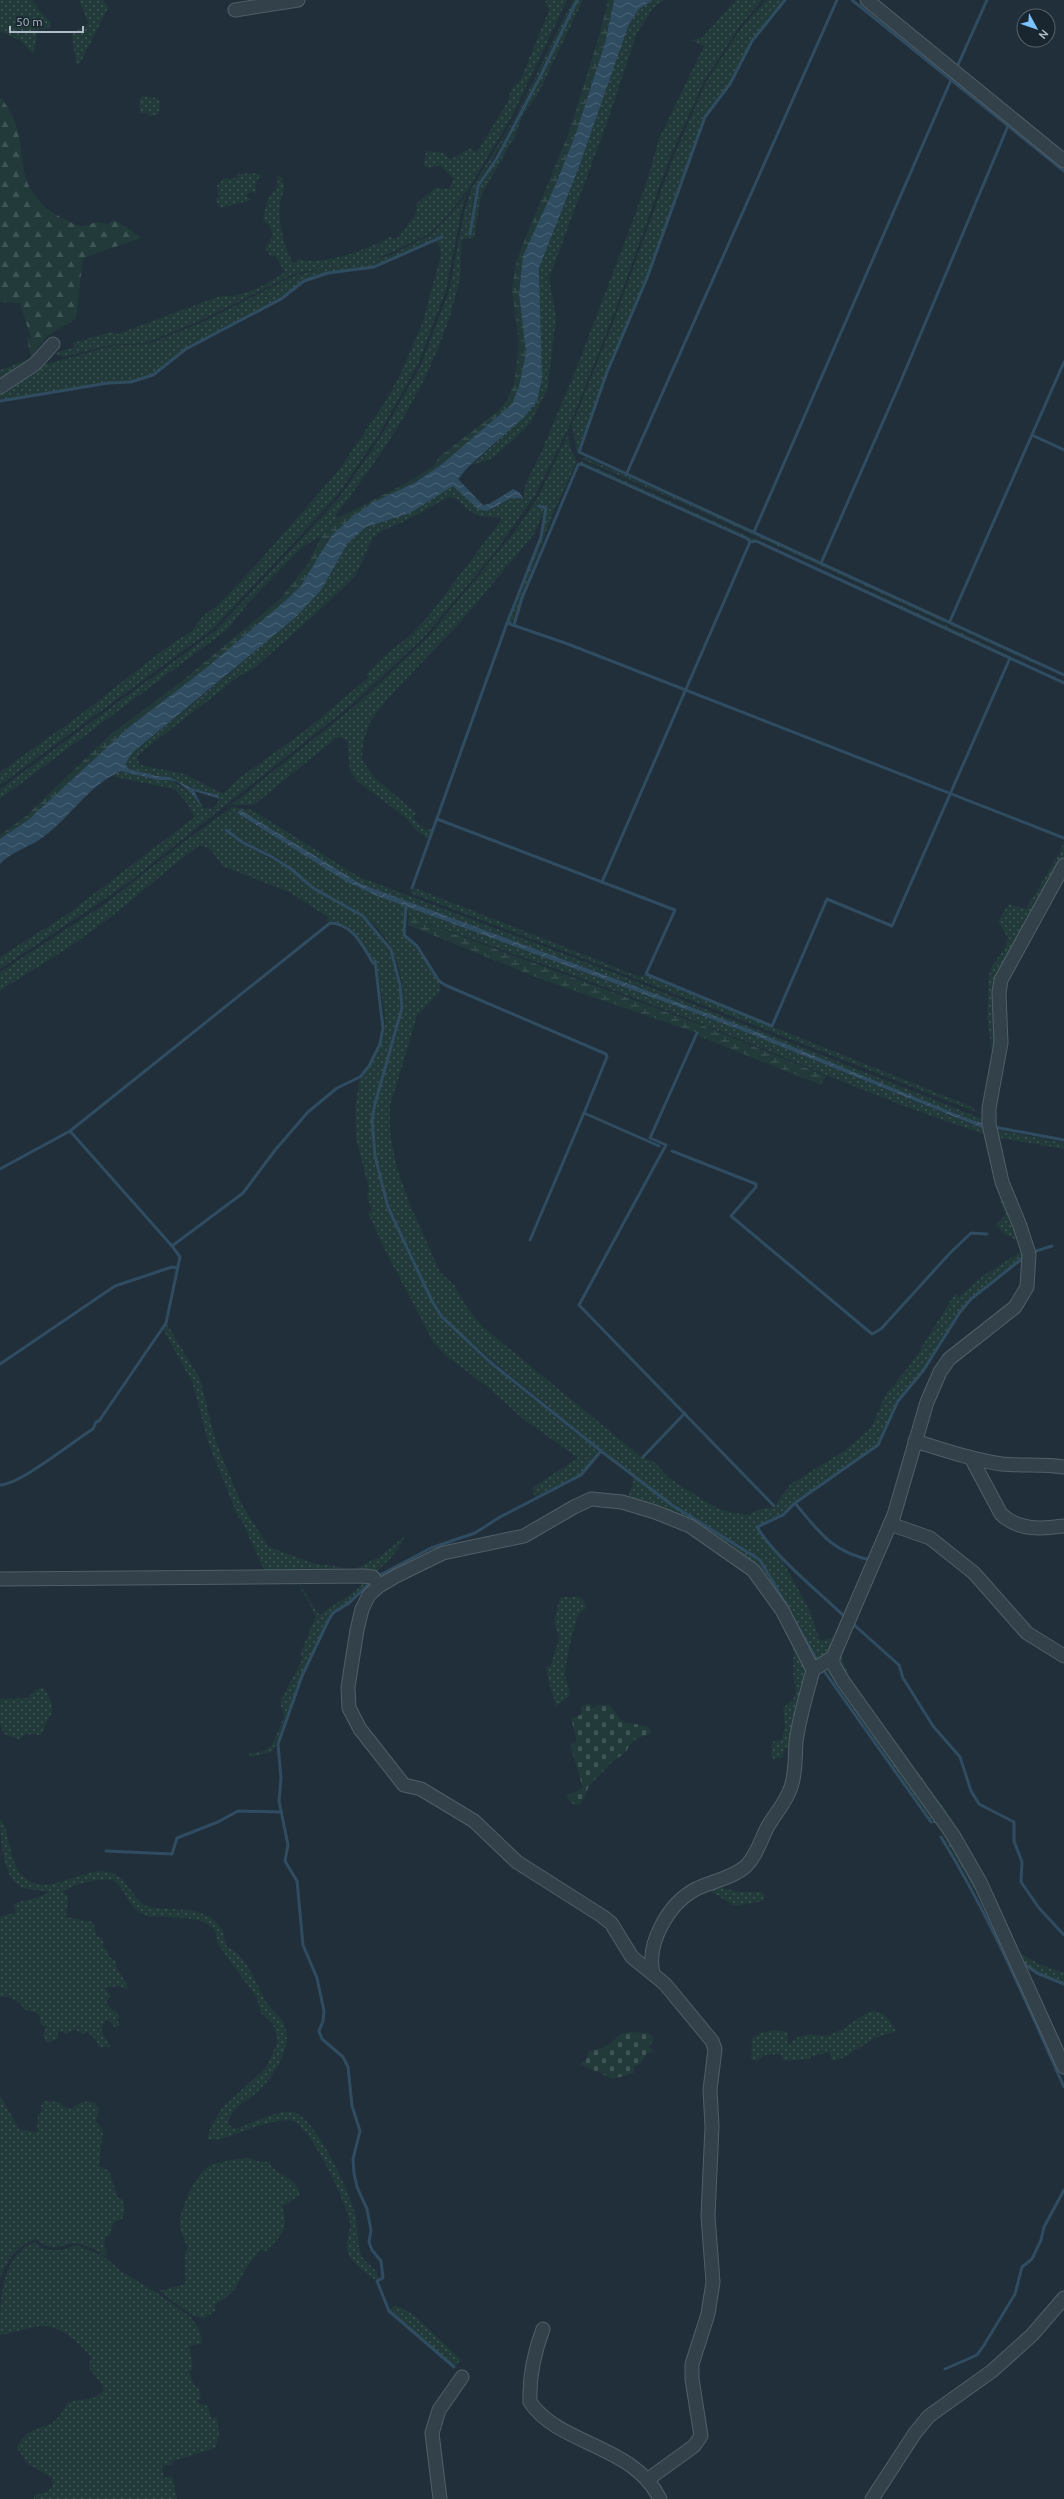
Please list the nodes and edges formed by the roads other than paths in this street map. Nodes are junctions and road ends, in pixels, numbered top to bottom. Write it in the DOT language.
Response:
graph roads {
  1 [pos="298,0"];
  2 [pos="867,0"];
  3 [pos="235,10"];
  4 [pos="1064,161"];
  5 [pos="53,344"];
  6 [pos="0,387"];
  7 [pos="1064,865"];
  8 [pos="915,1441"];
  9 [pos="971,1458"];
  10 [pos="1064,1467"];
  11 [pos="890,1524"];
  12 [pos="1064,1526"];
  13 [pos="0,1579"];
  14 [pos="379,1586"];
  15 [pos="1064,1656"];
  16 [pos="833,1657"];
  17 [pos="813,1670"];
  18 [pos="653,1973"];
  19 [pos="1064,2067"];
  20 [pos="1064,2298"];
  21 [pos="543,2329"];
  22 [pos="462,2377"];
  23 [pos="647,2480"];
  24 [pos="440,2499"];
  25 [pos="660,2499"];
  26 [pos="872,2499"];
  1 -- 3 [label="street"];
  2 -- 4 [label="street"];
  5 -- 6 [label="street"];
  7 -- 8 [label="street"];
  8 -- 9 [label="street"];
  8 -- 11 [label="street"];
  9 -- 10 [label="street"];
  9 -- 12 [label="street"];
  11 -- 15 [label="street"];
  11 -- 16 [label="street"];
  13 -- 14 [label="street"];
  14 -- 17 [label="street"];
  14 -- 18 [label="street"];
  16 -- 17 [label="street"];
  16 -- 19 [label="street"];
  17 -- 18 [label="street"];
  18 -- 23 [label="street"];
  20 -- 26 [label="street"];
  21 -- 23 [label="street"];
  22 -- 24 [label="street"];
  23 -- 25 [label="street"];
}
